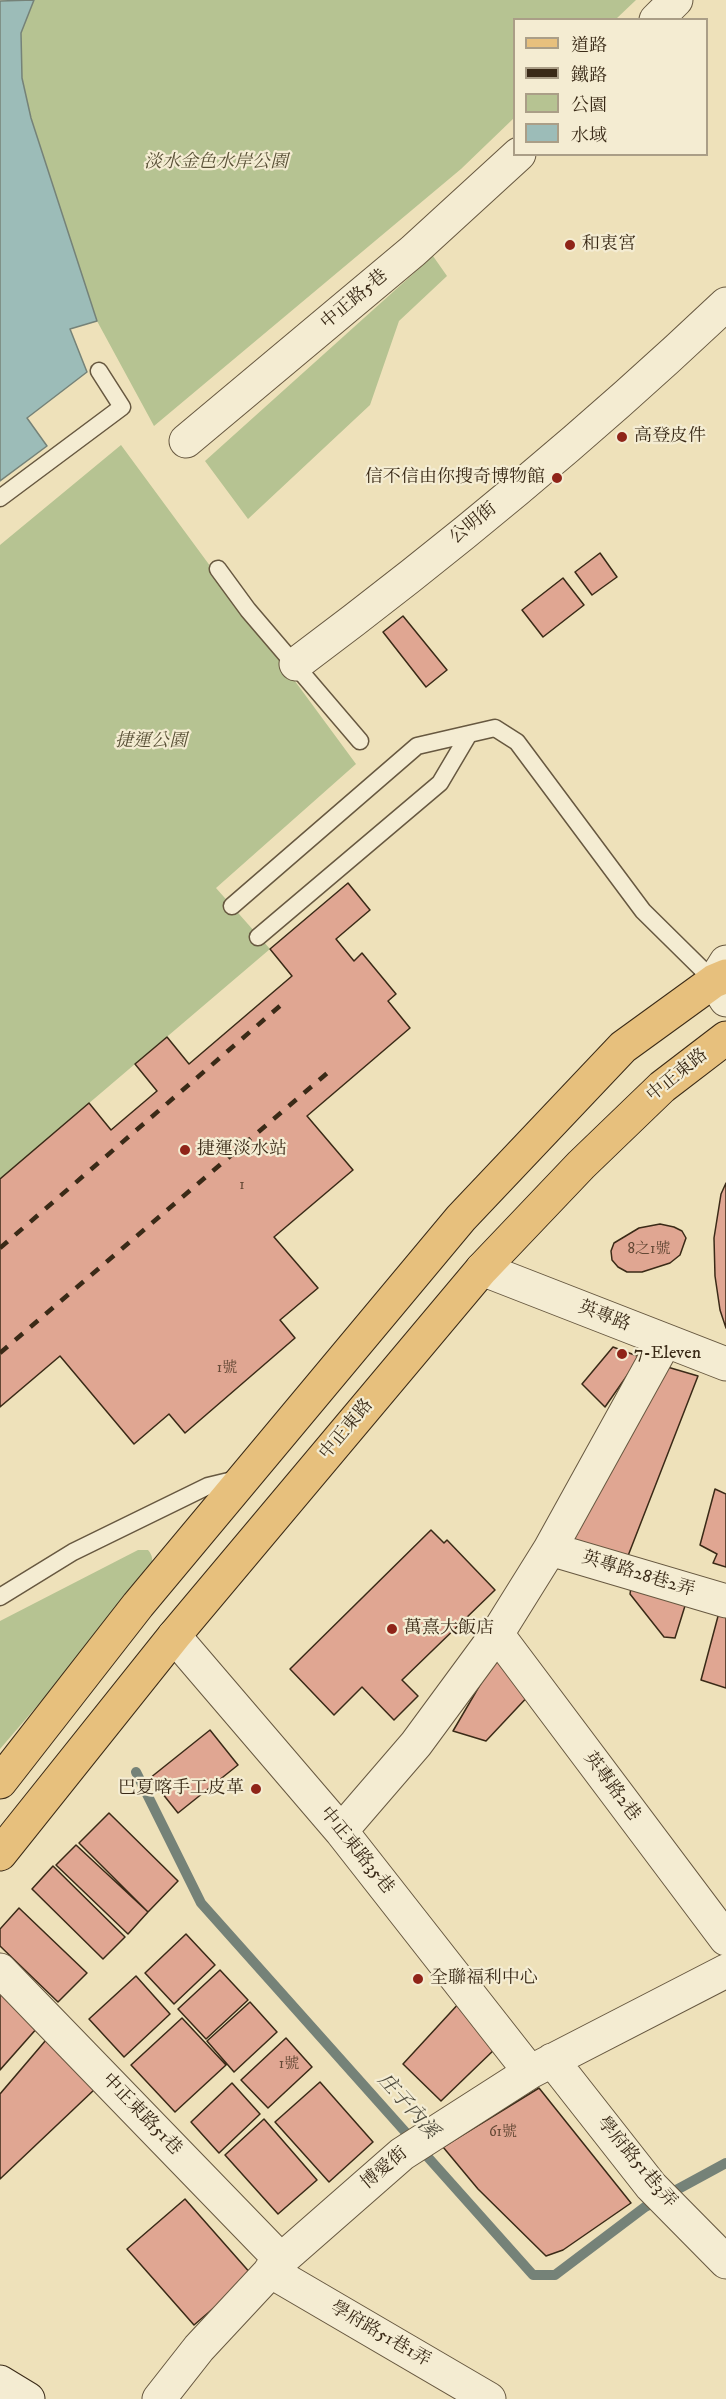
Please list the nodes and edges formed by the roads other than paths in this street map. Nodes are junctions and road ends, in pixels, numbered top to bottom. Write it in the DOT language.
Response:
graph roads {
  1 [pos="676,0"];
  2 [pos="658,18"];
  3 [pos="517,156"];
  4 [pos="726,304"];
  5 [pos="99,371"];
  6 [pos="186,441"];
  7 [pos="0,498"];
  8 [pos="218,569"];
  9 [pos="296,664"];
  10 [pos="469,734"];
  11 [pos="360,741"];
  12 [pos="232,906"];
  13 [pos="258,937"];
  14 [pos="723,980"];
  15 [pos="726,1038"];
  16 [pos="482,1269"];
  17 [pos="665,1341"];
  18 [pos="726,1364"];
  19 [pos="244,1478"];
  20 [pos="550,1549"];
  21 [pos="0,1597"];
  22 [pos="726,1601"];
  23 [pos="497,1634"];
  24 [pos="174,1636"];
  25 [pos="0,1782"];
  26 [pos="341,1832"];
  27 [pos="0,1854"];
  28 [pos="726,1939"];
  29 [pos="0,1970"];
  30 [pos="726,1971"];
  31 [pos="541,2066"];
  32 [pos="726,2262"];
  33 [pos="276,2265"];
  34 [pos="0,2382"];
  35 [pos="28,2399"];
  36 [pos="159,2399"];
  37 [pos="489,2399"];
  1 -- 2 [label="street"];
  3 -- 6 [label="street, 中正路5巷"];
  4 -- 9 [label="street, 公明街"];
  5 -- 7 [label="lane"];
  8 -- 9 [label="lane"];
  9 -- 11 [label="lane"];
  10 -- 12 [label="lane"];
  10 -- 13 [label="lane"];
  10 -- 14 [label="lane"];
  14 -- 19 [label="main road"];
  15 -- 16 [label="main road, 中正東路"];
  16 -- 17 [label="street, 英專路"];
  16 -- 24 [label="main road, 中正東路"];
  17 -- 18 [label="street, 英專路"];
  17 -- 20 [label="street"];
  19 -- 21 [label="lane"];
  19 -- 25 [label="main road"];
  20 -- 22 [label="street, 英專路28巷2弄"];
  20 -- 23 [label="street"];
  23 -- 26 [label="street"];
  23 -- 28 [label="street, 英專路2巷"];
  24 -- 26 [label="street, 中正東路35巷"];
  24 -- 27 [label="main road, 中正東路"];
  26 -- 31 [label="street, 中正東路35巷"];
  29 -- 33 [label="street, 中正東路51巷"];
  30 -- 31 [label="street, 博愛街"];
  31 -- 32 [label="street, 學府路51巷3弄"];
  31 -- 33 [label="street, 博愛街"];
  33 -- 36 [label="street, 博愛街"];
  33 -- 37 [label="street, 學府路51巷1弄"];
  34 -- 35 [label="street"];
}
